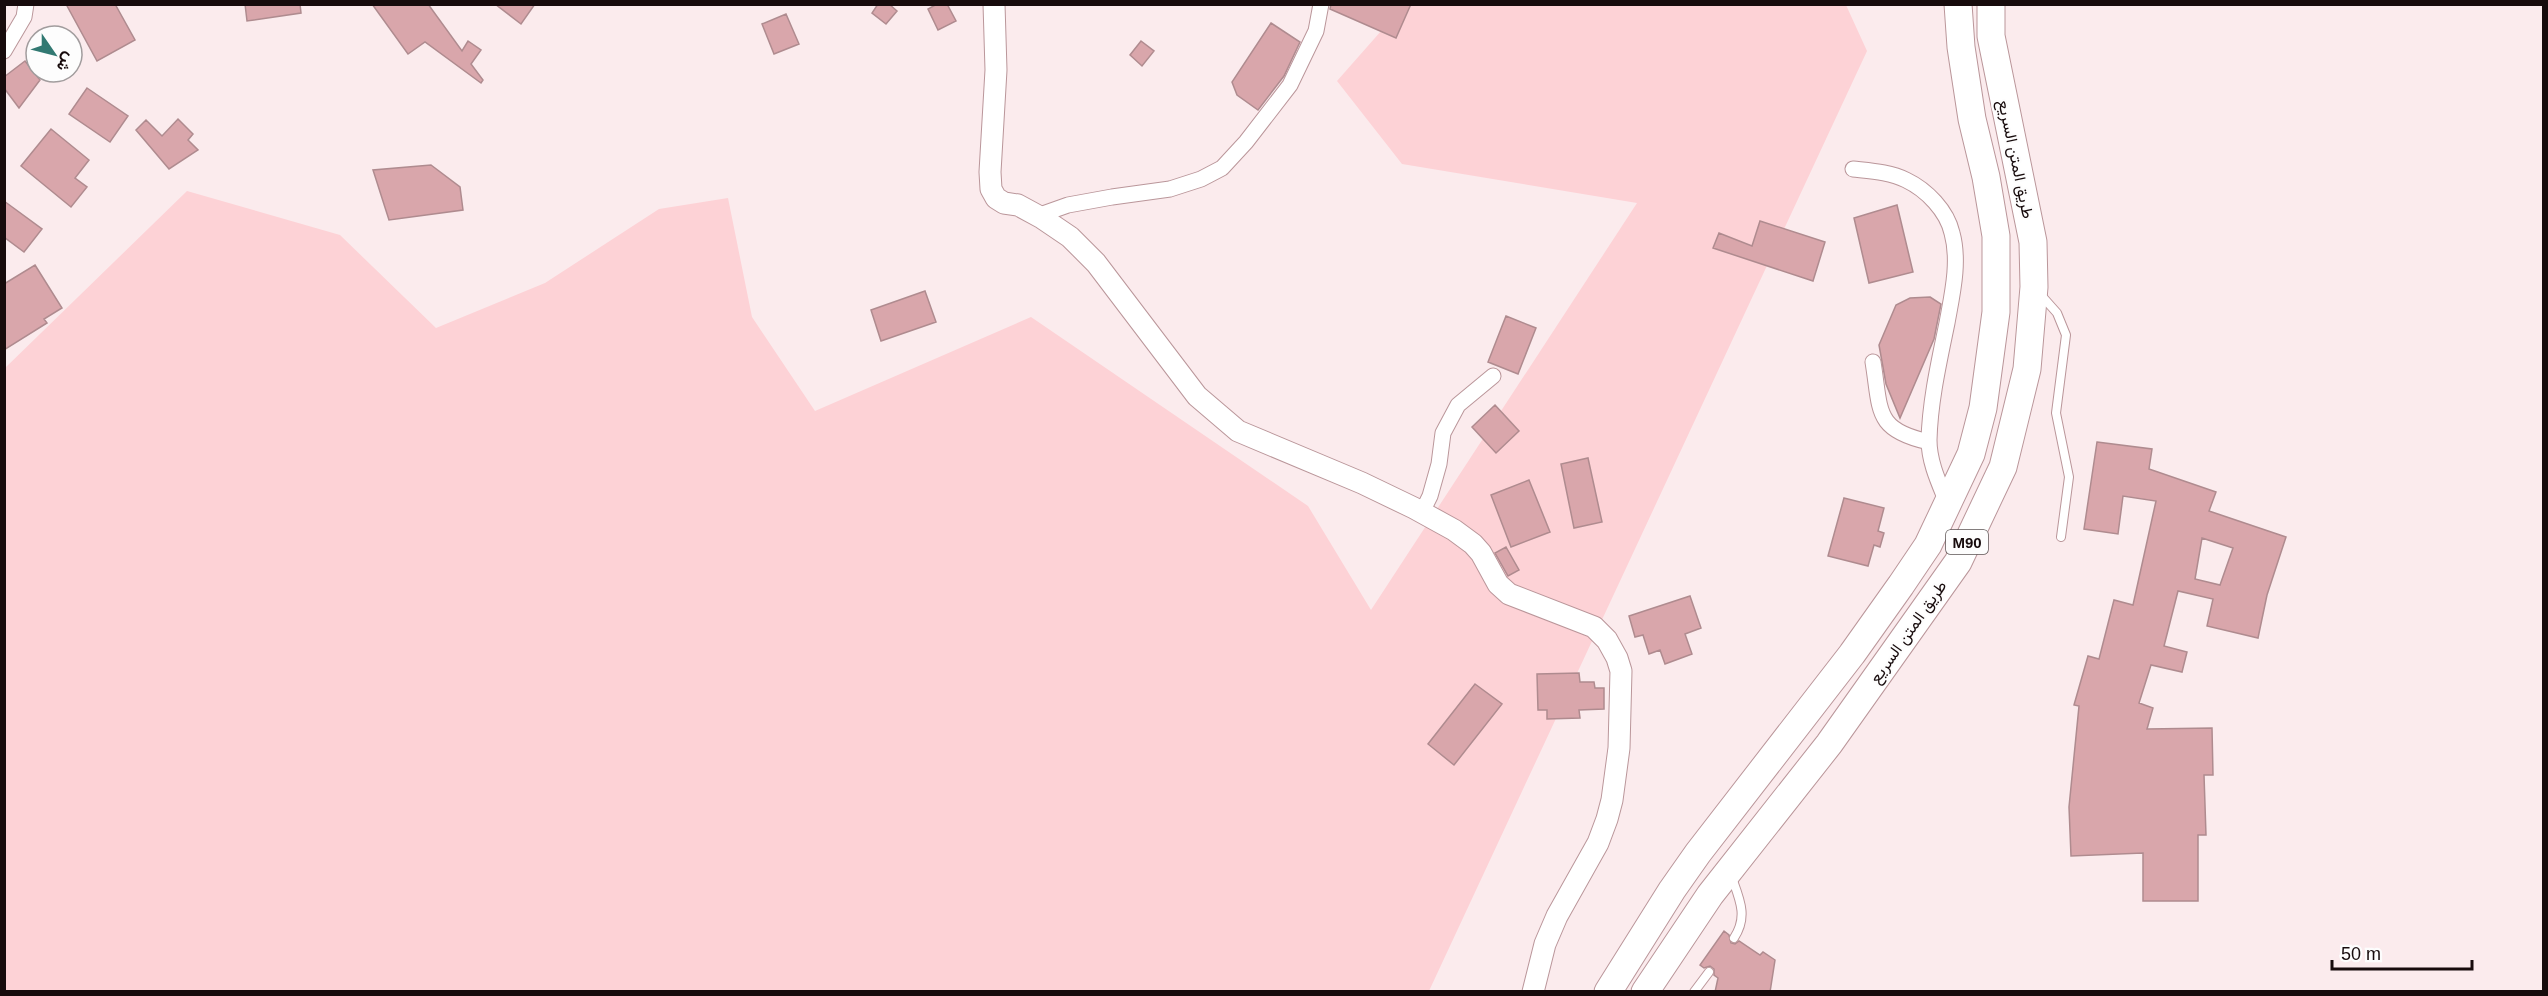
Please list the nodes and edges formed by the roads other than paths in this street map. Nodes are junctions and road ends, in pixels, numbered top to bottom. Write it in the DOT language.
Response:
graph roads {
  1 [pos="26,4"];
  2 [pos="994,4"];
  3 [pos="1321,4"];
  4 [pos="1958,4"];
  5 [pos="1990,4"];
  6 [pos="4,51"];
  7 [pos="1853,169"];
  8 [pos="1037,216"];
  9 [pos="2034,286"];
  10 [pos="1872,362"];
  11 [pos="1493,376"];
  12 [pos="1929,442"];
  13 [pos="1948,505"];
  14 [pos="1422,512"];
  15 [pos="2061,537"];
  16 [pos="1729,869"];
  17 [pos="1734,938"];
  18 [pos="1709,972"];
  19 [pos="1533,992"];
  20 [pos="1608,992"];
  21 [pos="1646,992"];
  22 [pos="1694,992"];
  1 -- 6 [label="street"];
  2 -- 8 [label="street"];
  3 -- 8 [label="street"];
  4 -- 13 [label="highway, طريق المتن السريع / M90"];
  5 -- 9 [label="highway, طريق المتن السريع / M90"];
  7 -- 12 [label="street"];
  8 -- 14 [label="street"];
  9 -- 15 [label="lane"];
  9 -- 16 [label="highway, طريق المتن السريع / M90"];
  10 -- 12 [label="street"];
  11 -- 14 [label="street"];
  12 -- 13 [label="street"];
  13 -- 20 [label="highway, طريق المتن السريع / M90"];
  14 -- 19 [label="street"];
  16 -- 17 [label="lane"];
  16 -- 21 [label="highway, طريق المتن السريع / M90"];
  18 -- 22 [label="lane"];
}
